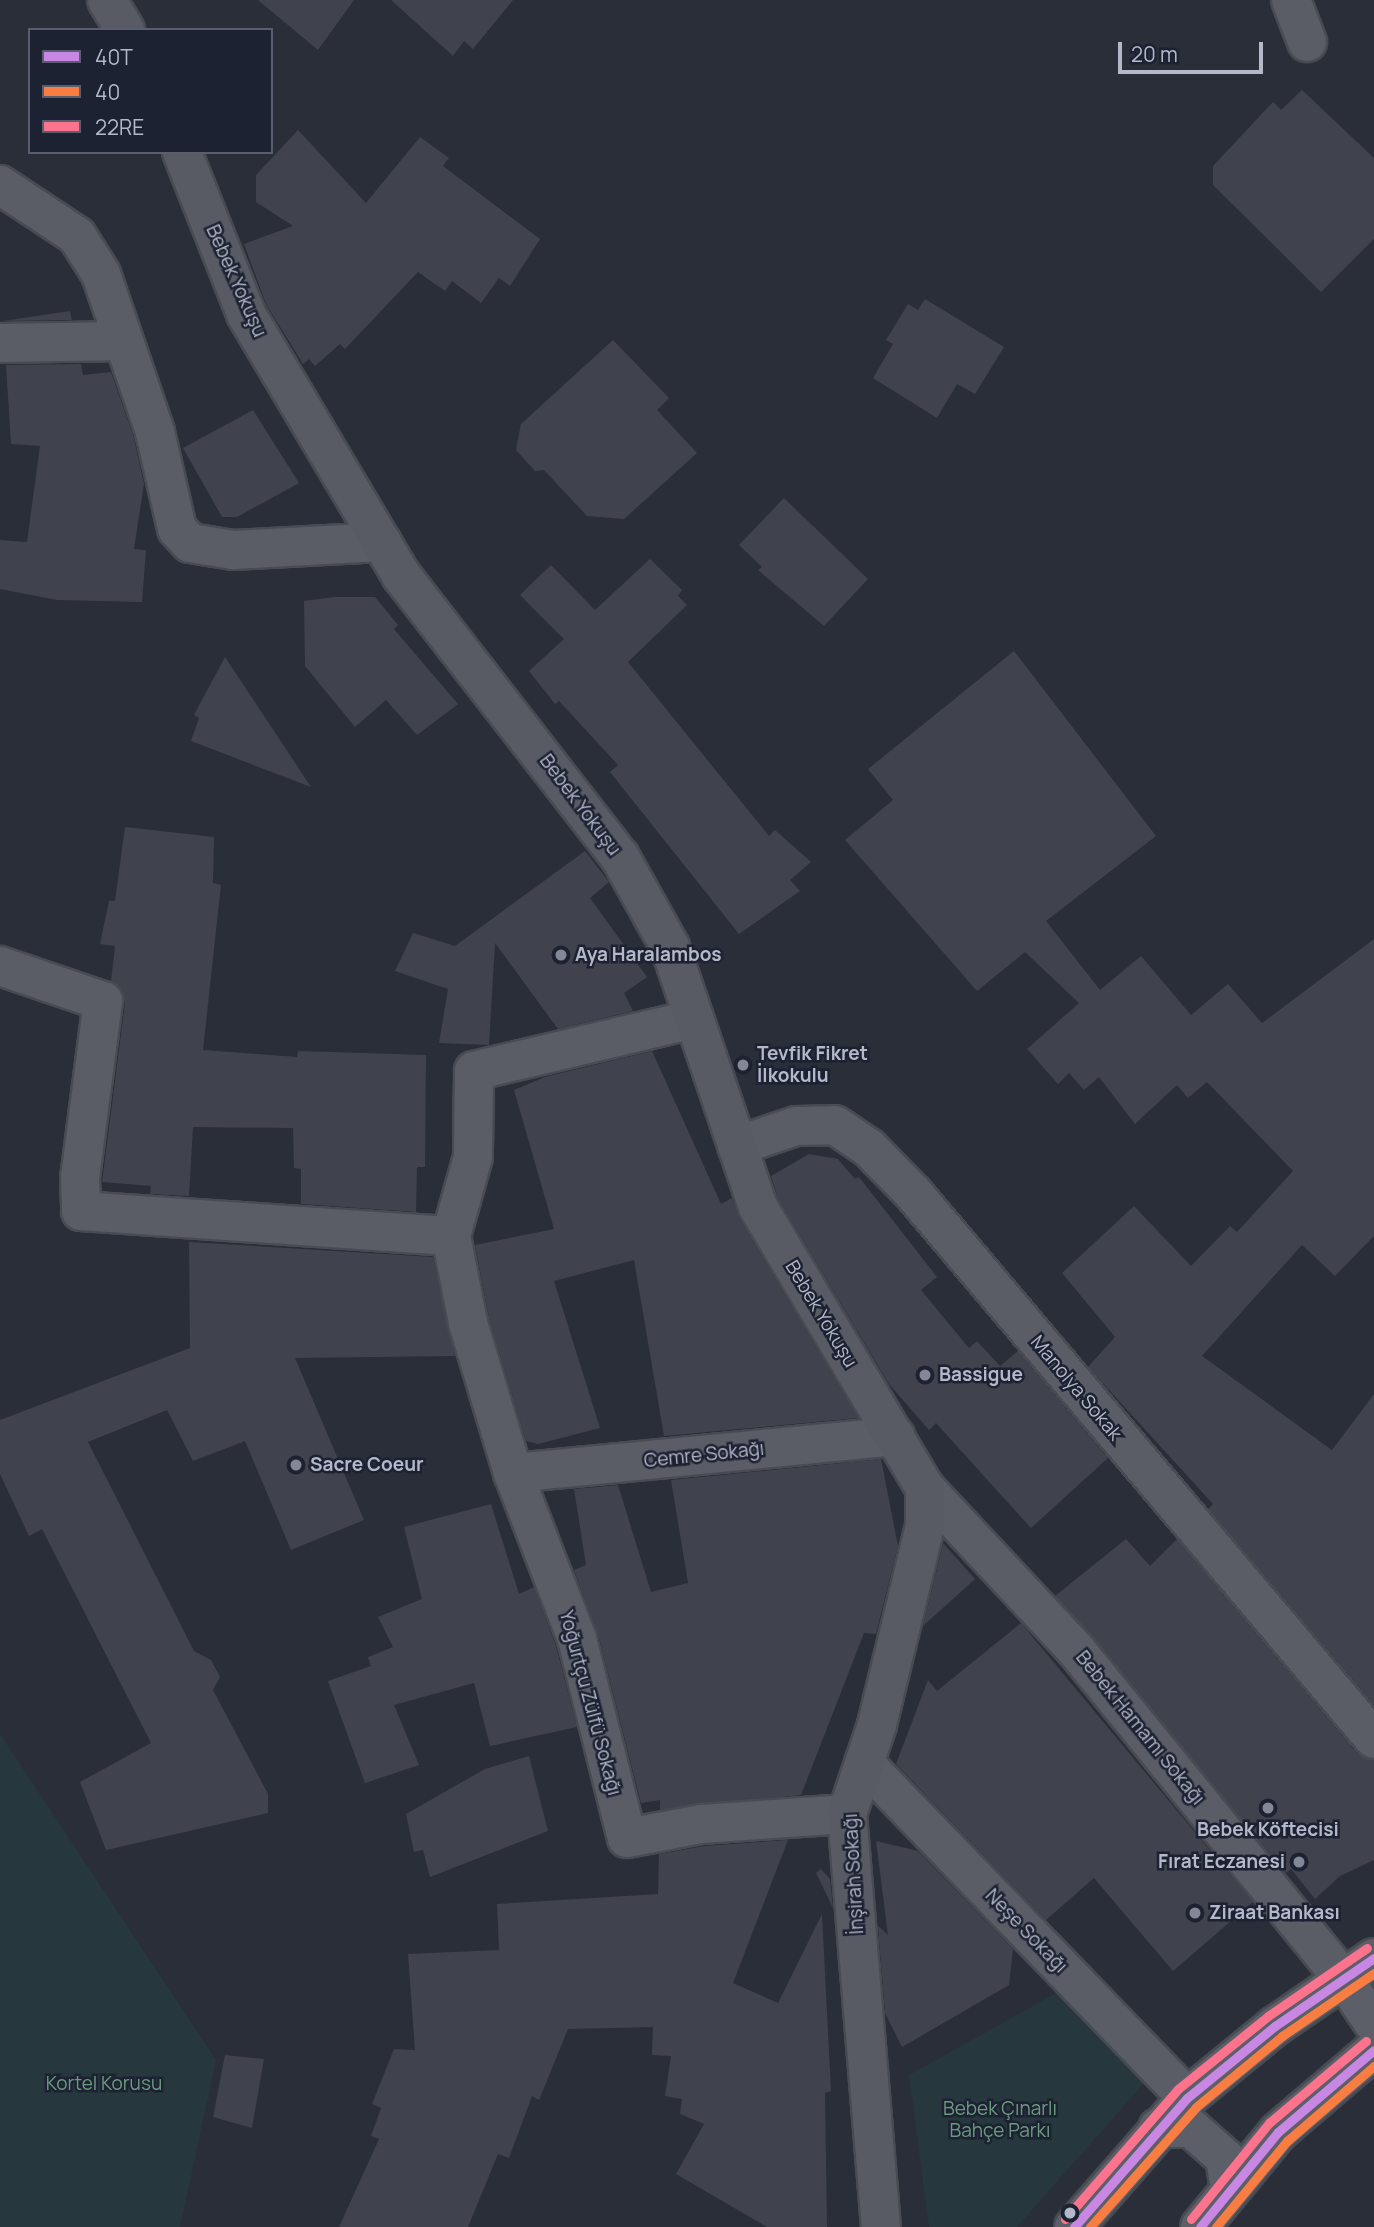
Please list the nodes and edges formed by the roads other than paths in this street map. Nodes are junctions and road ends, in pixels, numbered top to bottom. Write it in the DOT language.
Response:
graph roads {
  1 [pos="107,0"];
  2 [pos="1291,0"];
  3 [pos="124,28"];
  4 [pos="1307,42"];
  5 [pos="183,154"];
  6 [pos="0,185"];
  7 [pos="122,341"];
  8 [pos="0,343"];
  9 [pos="382,542"];
  10 [pos="0,966"];
  11 [pos="694,1018"];
  12 [pos="737,1146"];
  13 [pos="450,1236"];
  14 [pos="895,1436"];
  15 [pos="513,1473"];
  16 [pos="925,1488"];
  17 [pos="1374,1739"];
  18 [pos="864,1763"];
  19 [pos="847,1814"];
  20 [pos="1359,1968"];
  21 [pos="1374,2024"];
  22 [pos="1374,2050"];
  23 [pos="1187,2098"];
  24 [pos="1158,2127"];
  25 [pos="1230,2189"];
  26 [pos="881,2227"];
  27 [pos="1074,2227"];
  28 [pos="1200,2227"];
  1 -- 3 [label="street"];
  2 -- 4 [label="street"];
  5 -- 9 [label="street, Bebek Yokuşu"];
  6 -- 7 [label="street"];
  7 -- 8 [label="street"];
  7 -- 9 [label="street"];
  9 -- 11 [label="street, Bebek Yokuşu"];
  10 -- 13 [label="street"];
  11 -- 12 [label="street, Bebek Yokuşu"];
  11 -- 13 [label="street"];
  12 -- 14 [label="street, Bebek Yokuşu"];
  12 -- 17 [label="street, Manolya Sokak"];
  13 -- 15 [label="street, Yoğurtçu Zülfü Sokağı"];
  14 -- 15 [label="street, Cemre Sokağı"];
  14 -- 16 [label="street, Bebek Yokuşu"];
  15 -- 19 [label="street, Yoğurtçu Zülfü Sokağı"];
  16 -- 18 [label="street, İnşirah Sokağı"];
  16 -- 20 [label="street, Bebek Hamamı Sokağı"];
  18 -- 19 [label="street, İnşirah Sokağı"];
  18 -- 23 [label="street, Neşe Sokağı"];
  19 -- 26 [label="street, İnşirah Sokağı"];
  20 -- 21 [label="main road"];
  20 -- 23 [label="main road"];
  22 -- 25 [label="main road"];
  23 -- 24 [label="main road"];
  24 -- 25 [label="main road"];
  24 -- 27 [label="main road"];
  25 -- 28 [label="main road"];
}
